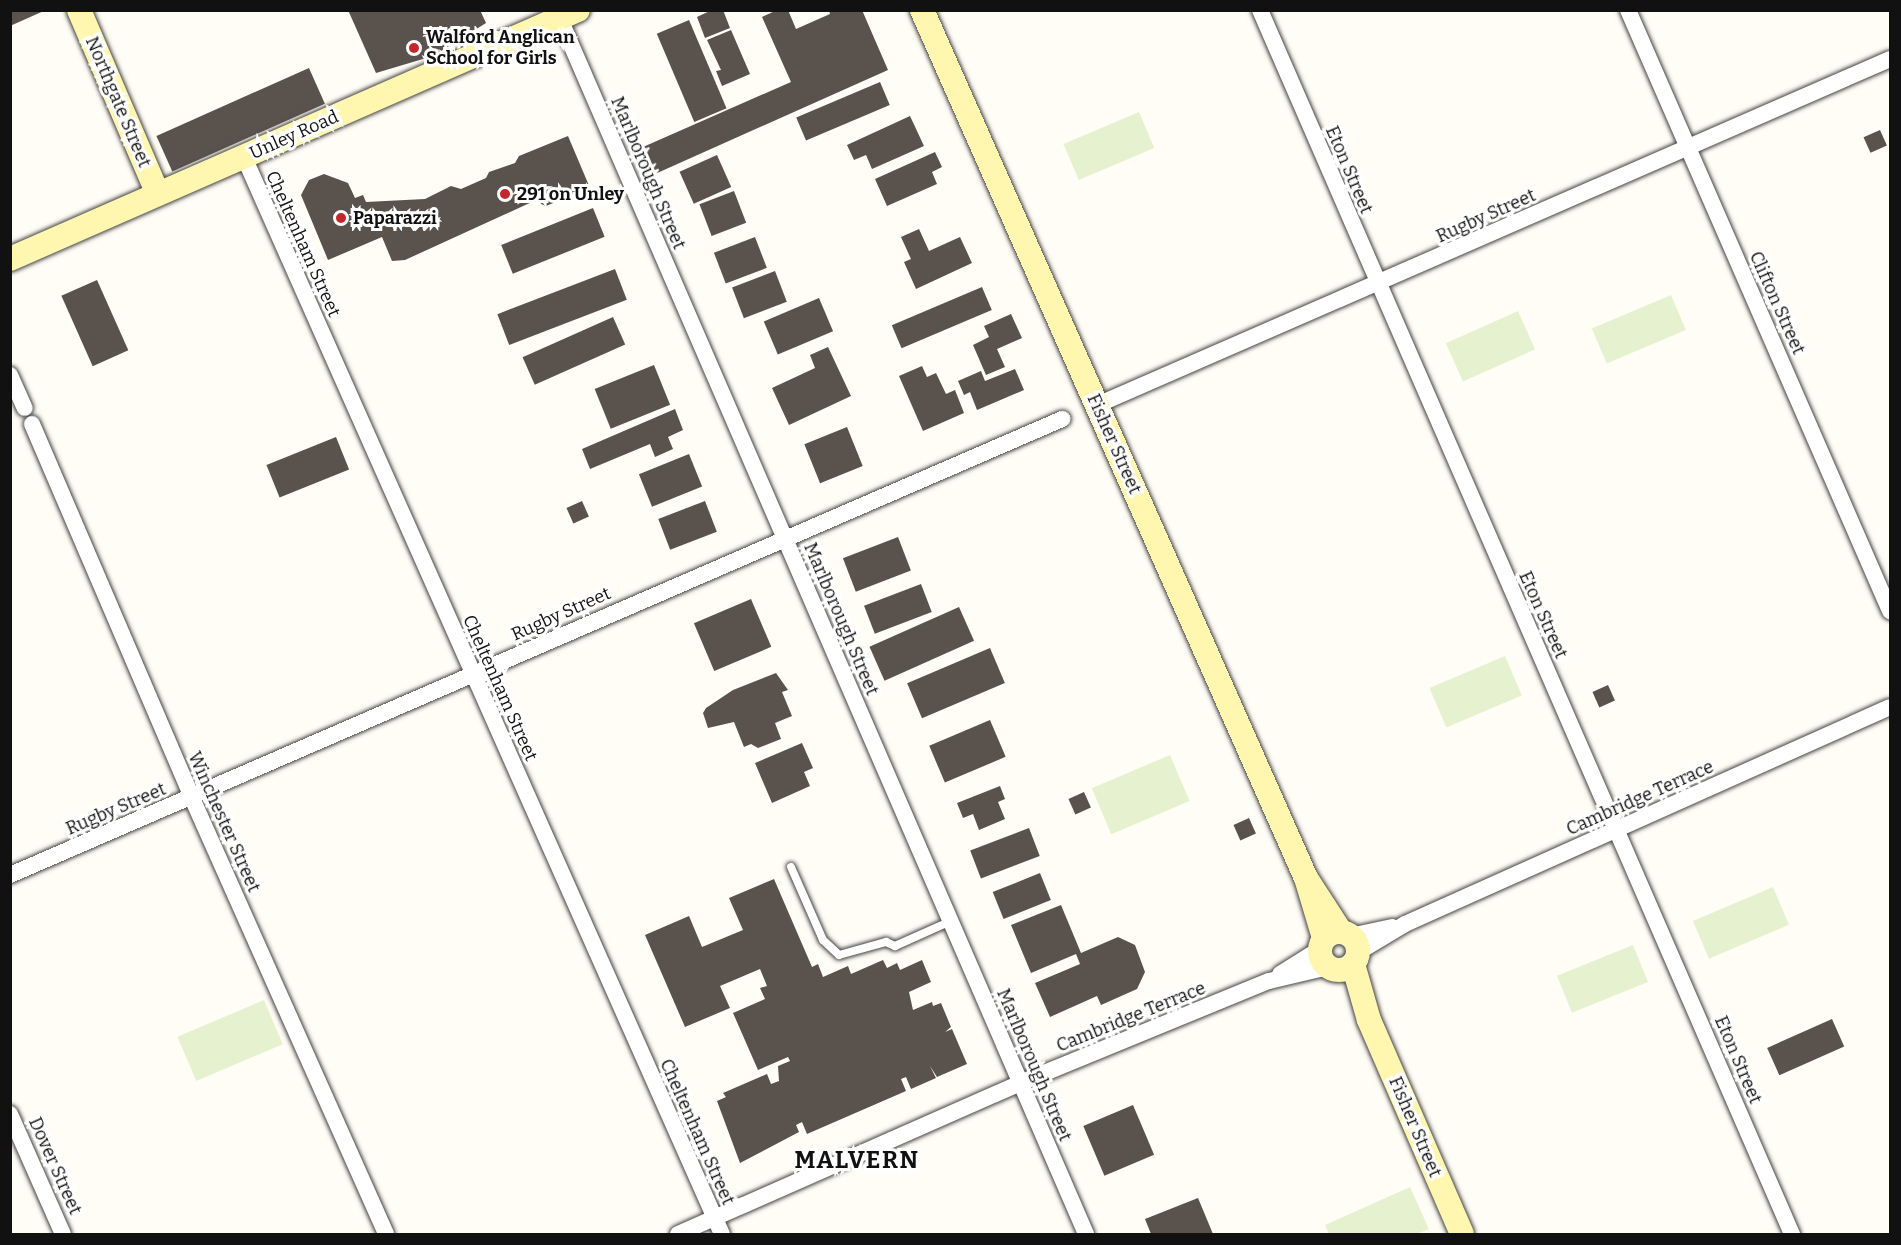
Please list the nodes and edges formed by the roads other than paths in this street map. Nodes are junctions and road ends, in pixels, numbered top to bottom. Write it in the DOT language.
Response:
graph roads {
  1 [pos="79,10"];
  2 [pos="922,10"];
  3 [pos="1260,10"];
  4 [pos="1628,10"];
  5 [pos="569,15"];
  6 [pos="1890,59"];
  7 [pos="1687,147"];
  8 [pos="244,157"];
  9 [pos="158,194"];
  10 [pos="10,259"];
  11 [pos="1377,286"];
  12 [pos="10,375"];
  13 [pos="1097,405"];
  14 [pos="1062,418"];
  15 [pos="785,538"];
  16 [pos="1890,611"];
  17 [pos="473,674"];
  18 [pos="1890,706"];
  19 [pos="192,798"];
  20 [pos="1617,830"];
  21 [pos="791,867"];
  22 [pos="10,875"];
  23 [pos="951,921"];
  24 [pos="1339,951"];
  25 [pos="1020,1083"];
  26 [pos="10,1114"];
  27 [pos="714,1219"];
  28 [pos="63,1234"];
  29 [pos="386,1234"];
  30 [pos="678,1234"];
  31 [pos="722,1234"];
  32 [pos="1086,1234"];
  33 [pos="1462,1234"];
  34 [pos="1792,1234"];
  1 -- 9 [label="street, Northgate Street"];
  2 -- 13 [label="street, Fisher Street"];
  3 -- 11 [label="street, Eton Street"];
  4 -- 7 [label="street, Clifton Street"];
  5 -- 8 [label="street, Unley Road"];
  5 -- 15 [label="street, Marlborough Street"];
  6 -- 7 [label="street, Rugby Street"];
  7 -- 11 [label="street, Rugby Street"];
  7 -- 16 [label="street, Clifton Street"];
  8 -- 9 [label="street, Unley Road"];
  8 -- 17 [label="street, Cheltenham Street"];
  9 -- 10 [label="street, Unley Road"];
  11 -- 13 [label="street, Rugby Street"];
  11 -- 20 [label="street, Eton Street"];
  12 -- 19 [label="street, Winchester Street"];
  13 -- 24 [label="street, Fisher Street"];
  14 -- 15 [label="street, Rugby Street"];
  15 -- 17 [label="street, Rugby Street"];
  15 -- 23 [label="street, Marlborough Street"];
  17 -- 19 [label="street, Rugby Street"];
  17 -- 27 [label="street, Cheltenham Street"];
  18 -- 20 [label="street, Cambridge Terrace"];
  19 -- 22 [label="street, Rugby Street"];
  19 -- 29 [label="street, Winchester Street"];
  20 -- 24 [label="street, Cambridge Terrace"];
  20 -- 34 [label="street, Eton Street"];
  21 -- 23 [label="lane"];
  23 -- 25 [label="street, Marlborough Street"];
  24 -- 25 [label="street, Cambridge Terrace"];
  24 -- 33 [label="street, Fisher Street"];
  25 -- 27 [label="street, Cambridge Terrace"];
  25 -- 32 [label="street, Marlborough Street"];
  26 -- 28 [label="street, Dover Street"];
  27 -- 30 [label="street, Cambridge Terrace"];
  27 -- 31 [label="street, Cheltenham Street"];
}
